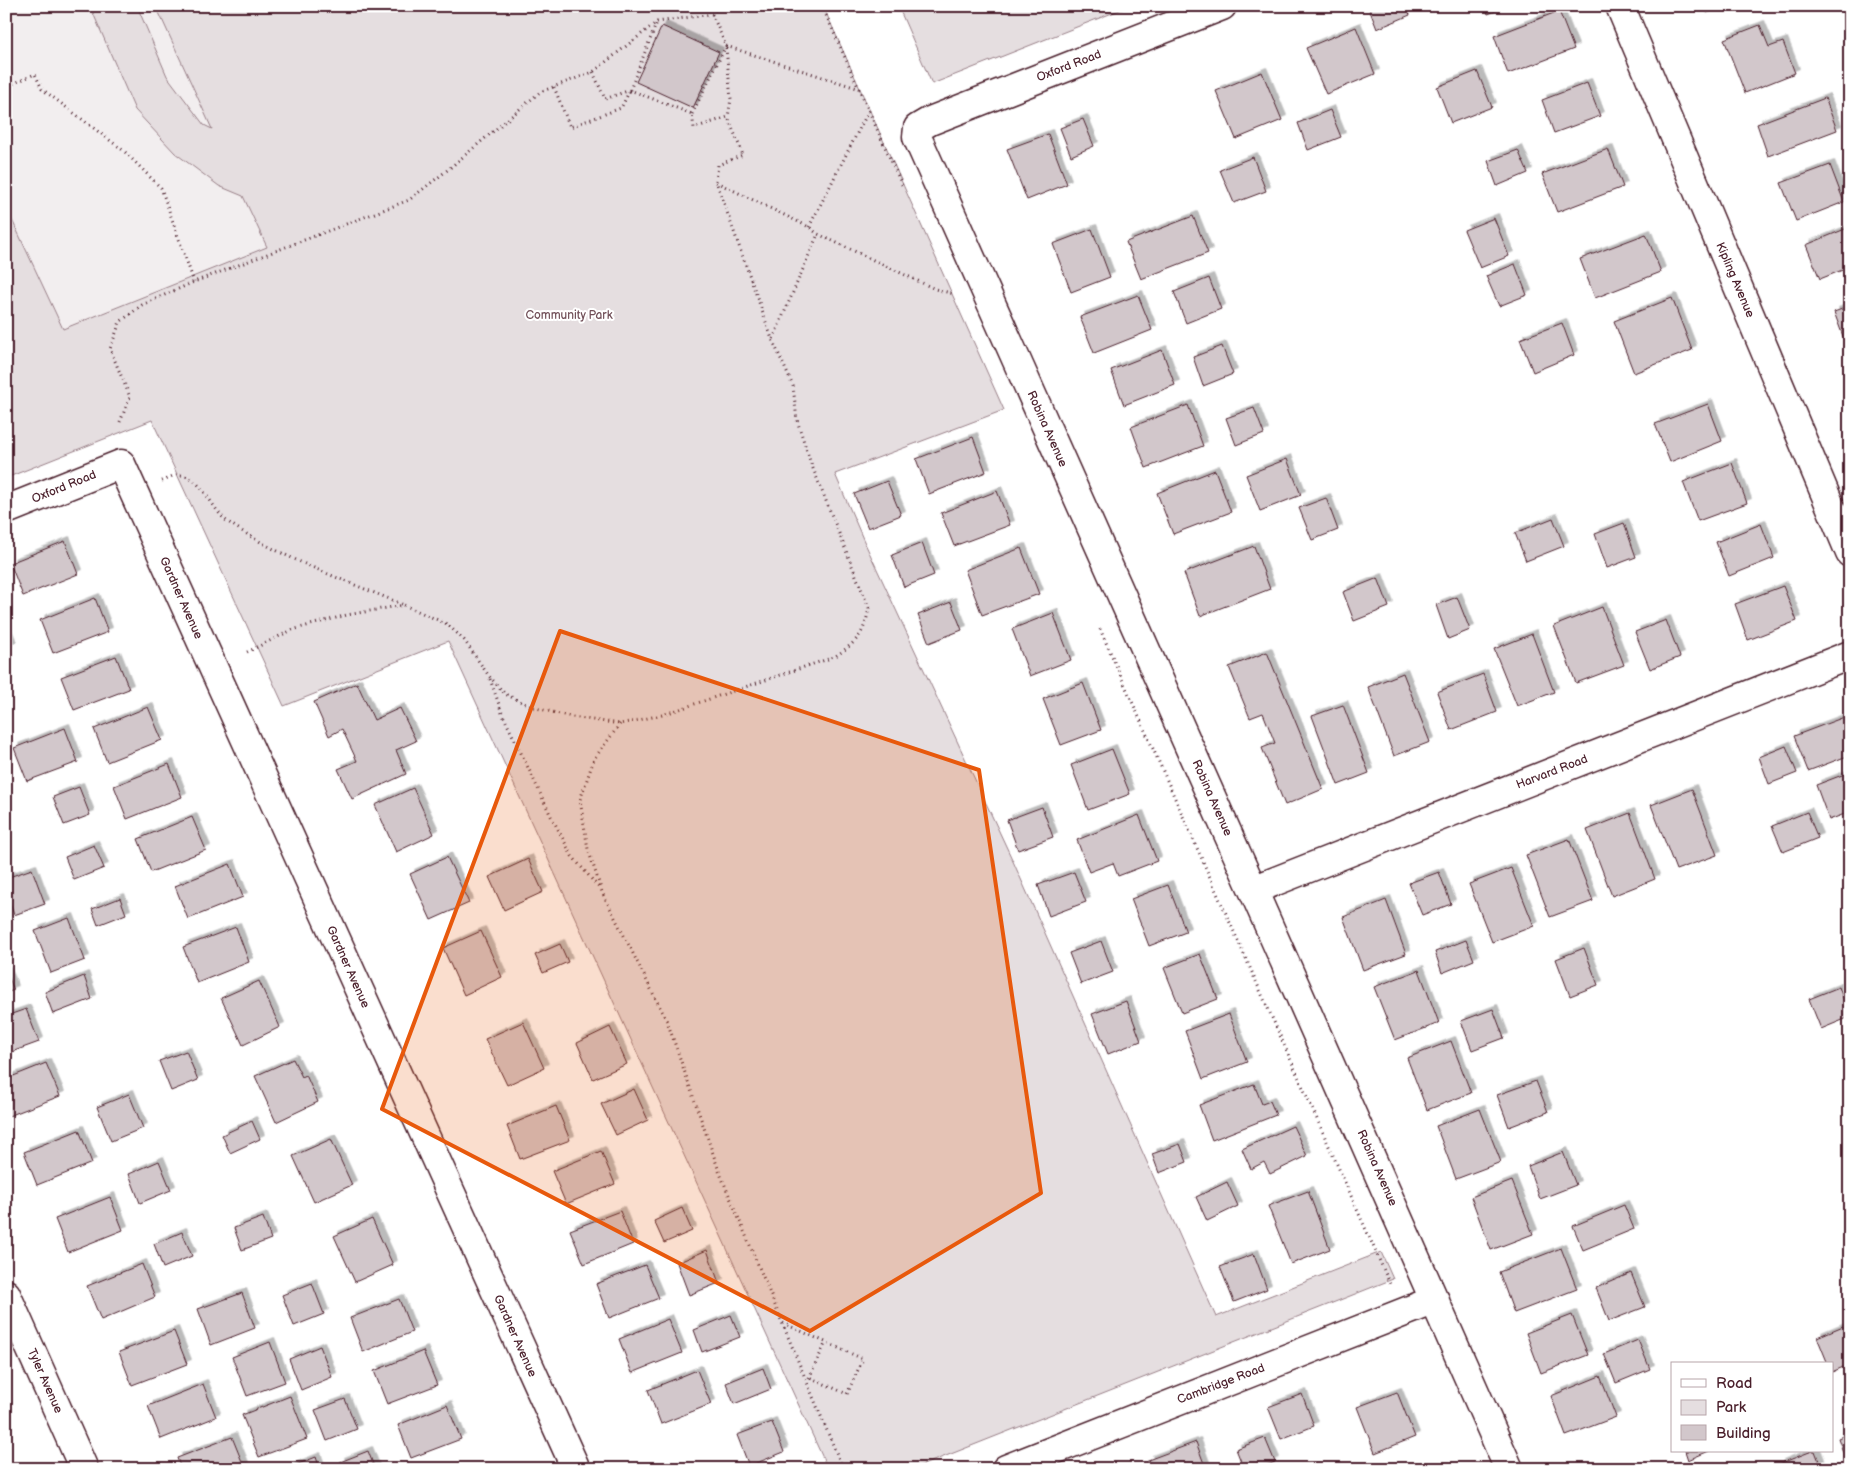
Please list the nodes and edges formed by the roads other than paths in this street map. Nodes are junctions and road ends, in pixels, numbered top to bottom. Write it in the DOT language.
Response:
graph roads {
  1 [pos="1222,6"];
  2 [pos="1620,6"];
  3 [pos="918,128"];
  4 [pos="121,464"];
  5 [pos="6,510"];
  6 [pos="1850,553"];
  7 [pos="1850,655"];
  8 [pos="1253,890"];
  9 [pos="6,1294"];
  10 [pos="1435,1300"];
  11 [pos="1058,1459"];
  12 [pos="84,1469"];
  13 [pos="576,1469"];
  14 [pos="1006,1469"];
  15 [pos="1509,1469"];
  1 -- 3 [label="street, Oxford Road"];
  2 -- 6 [label="street, Kipling Avenue"];
  3 -- 8 [label="street, Robina Avenue"];
  4 -- 5 [label="street, Oxford Road"];
  4 -- 13 [label="street, Gardner Avenue"];
  7 -- 8 [label="street, Harvard Road"];
  8 -- 10 [label="street, Robina Avenue"];
  9 -- 12 [label="street, Tyler Avenue"];
  10 -- 11 [label="street, Cambridge Road"];
  10 -- 15 [label="street, Robina Avenue"];
  11 -- 14 [label="street, Cambridge Road"];
}
